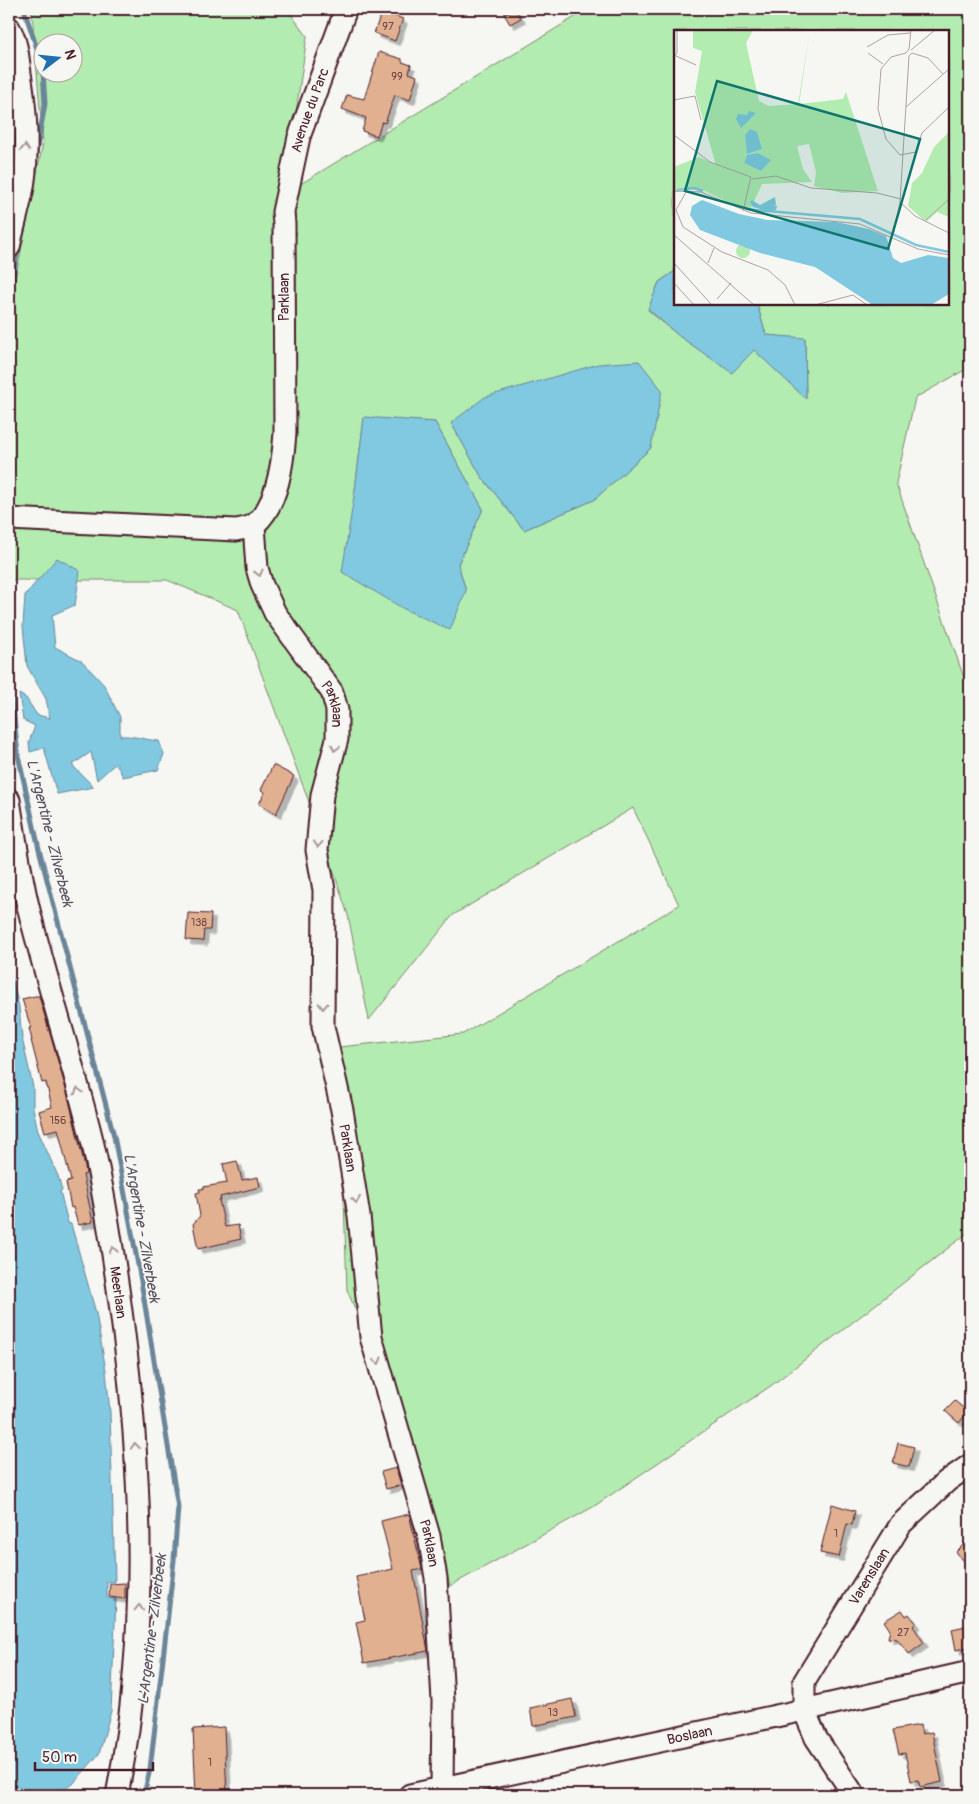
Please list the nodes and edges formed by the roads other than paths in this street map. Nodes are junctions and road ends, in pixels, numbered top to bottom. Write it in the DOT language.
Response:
graph roads {
  1 [pos="346,9"];
  2 [pos="9,28"];
  3 [pos="282,212"];
  4 [pos="9,247"];
  5 [pos="9,520"];
  6 [pos="254,525"];
  7 [pos="9,800"];
  8 [pos="970,1465"];
  9 [pos="970,1672"];
  10 [pos="804,1710"];
  11 [pos="442,1788"];
  12 [pos="117,1795"];
  13 [pos="416,1795"];
  14 [pos="854,1795"];
  1 -- 3 [label="street, Avenue du Parc"];
  4 -- 2 [label="street, one-way"];
  3 -- 6 [label="street, Parklaan"];
  5 -- 6 [label="street"];
  6 -- 11 [label="street, Parklaan, one-way"];
  12 -- 7 [label="street, Meerlaan, one-way"];
  8 -- 10 [label="street, Varenslaan"];
  9 -- 10 [label="street, Boslaan"];
  10 -- 11 [label="street, Boslaan"];
  10 -- 14 [label="street"];
  11 -- 13 [label="street, Boslaan"];
}
